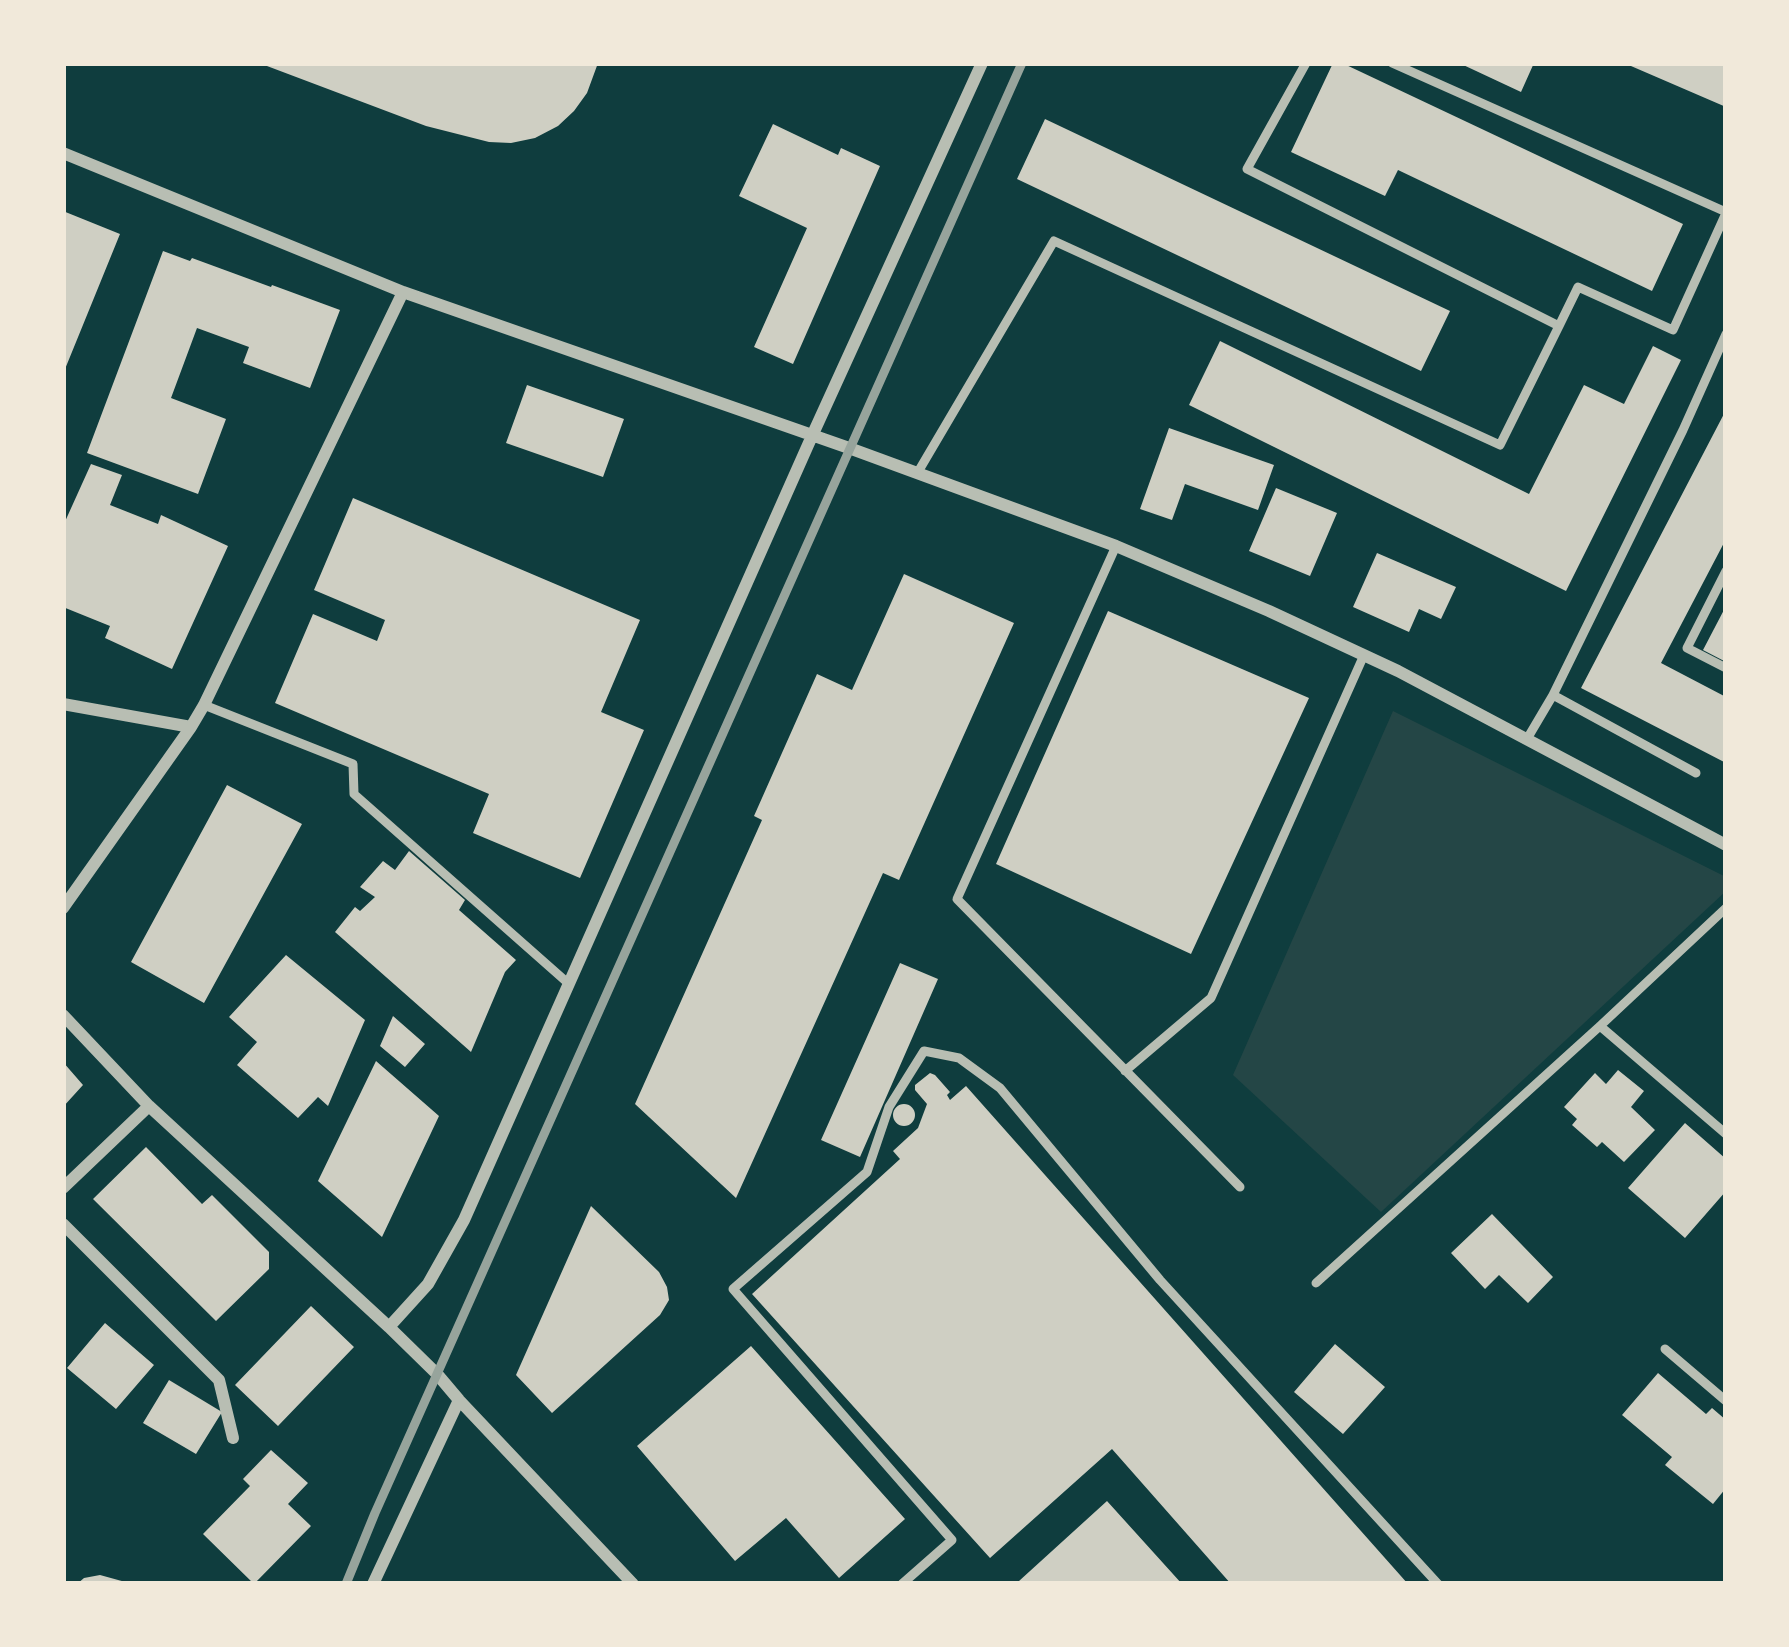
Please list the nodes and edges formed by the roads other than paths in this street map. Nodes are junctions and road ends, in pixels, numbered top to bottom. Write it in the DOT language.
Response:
graph roads {
  1 [pos="982,63"];
  2 [pos="1306,63"];
  3 [pos="1392,63"];
  4 [pos="63,153"];
  5 [pos="1726,213"];
  6 [pos="403,292"];
  7 [pos="1558,326"];
  8 [pos="1726,334"];
  9 [pos="812,436"];
  10 [pos="918,472"];
  11 [pos="1116,546"];
  12 [pos="1726,571"];
  13 [pos="1364,655"];
  14 [pos="1726,668"];
  15 [pos="1552,694"];
  16 [pos="63,704"];
  17 [pos="204,705"];
  18 [pos="191,727"];
  19 [pos="1527,740"];
  20 [pos="1696,773"];
  21 [pos="1726,845"];
  22 [pos="63,908"];
  23 [pos="1726,908"];
  24 [pos="569,984"];
  25 [pos="63,1015"];
  26 [pos="1600,1026"];
  27 [pos="1125,1072"];
  28 [pos="149,1106"];
  29 [pos="1726,1134"];
  30 [pos="63,1187"];
  31 [pos="1240,1187"];
  32 [pos="63,1224"];
  33 [pos="1316,1283"];
  34 [pos="389,1327"];
  35 [pos="1665,1348"];
  36 [pos="459,1400"];
  37 [pos="1726,1401"];
  38 [pos="233,1438"];
  39 [pos="373,1584"];
  40 [pos="633,1584"];
  41 [pos="902,1584"];
  42 [pos="1438,1584"];
  1 -- 9 [label="street"];
  2 -- 7 [label="lane"];
  3 -- 5 [label="lane"];
  4 -- 6 [label="street"];
  5 -- 7 [label="lane"];
  6 -- 9 [label="street"];
  6 -- 17 [label="street"];
  7 -- 10 [label="lane"];
  8 -- 15 [label="lane"];
  9 -- 10 [label="street"];
  9 -- 24 [label="street"];
  10 -- 11 [label="street"];
  11 -- 13 [label="street"];
  11 -- 27 [label="lane"];
  12 -- 14 [label="lane"];
  13 -- 19 [label="street"];
  13 -- 27 [label="lane"];
  15 -- 19 [label="lane"];
  15 -- 20 [label="lane"];
  16 -- 18 [label="street"];
  17 -- 18 [label="street"];
  17 -- 24 [label="lane"];
  18 -- 22 [label="street"];
  19 -- 21 [label="street"];
  23 -- 26 [label="lane"];
  24 -- 34 [label="street"];
  25 -- 28 [label="street"];
  26 -- 29 [label="lane"];
  26 -- 33 [label="lane"];
  27 -- 31 [label="lane"];
  28 -- 30 [label="street"];
  28 -- 34 [label="street"];
  32 -- 38 [label="street"];
  34 -- 36 [label="street"];
  35 -- 37 [label="lane"];
  36 -- 39 [label="street"];
  36 -- 40 [label="street"];
  41 -- 42 [label="lane"];
}
